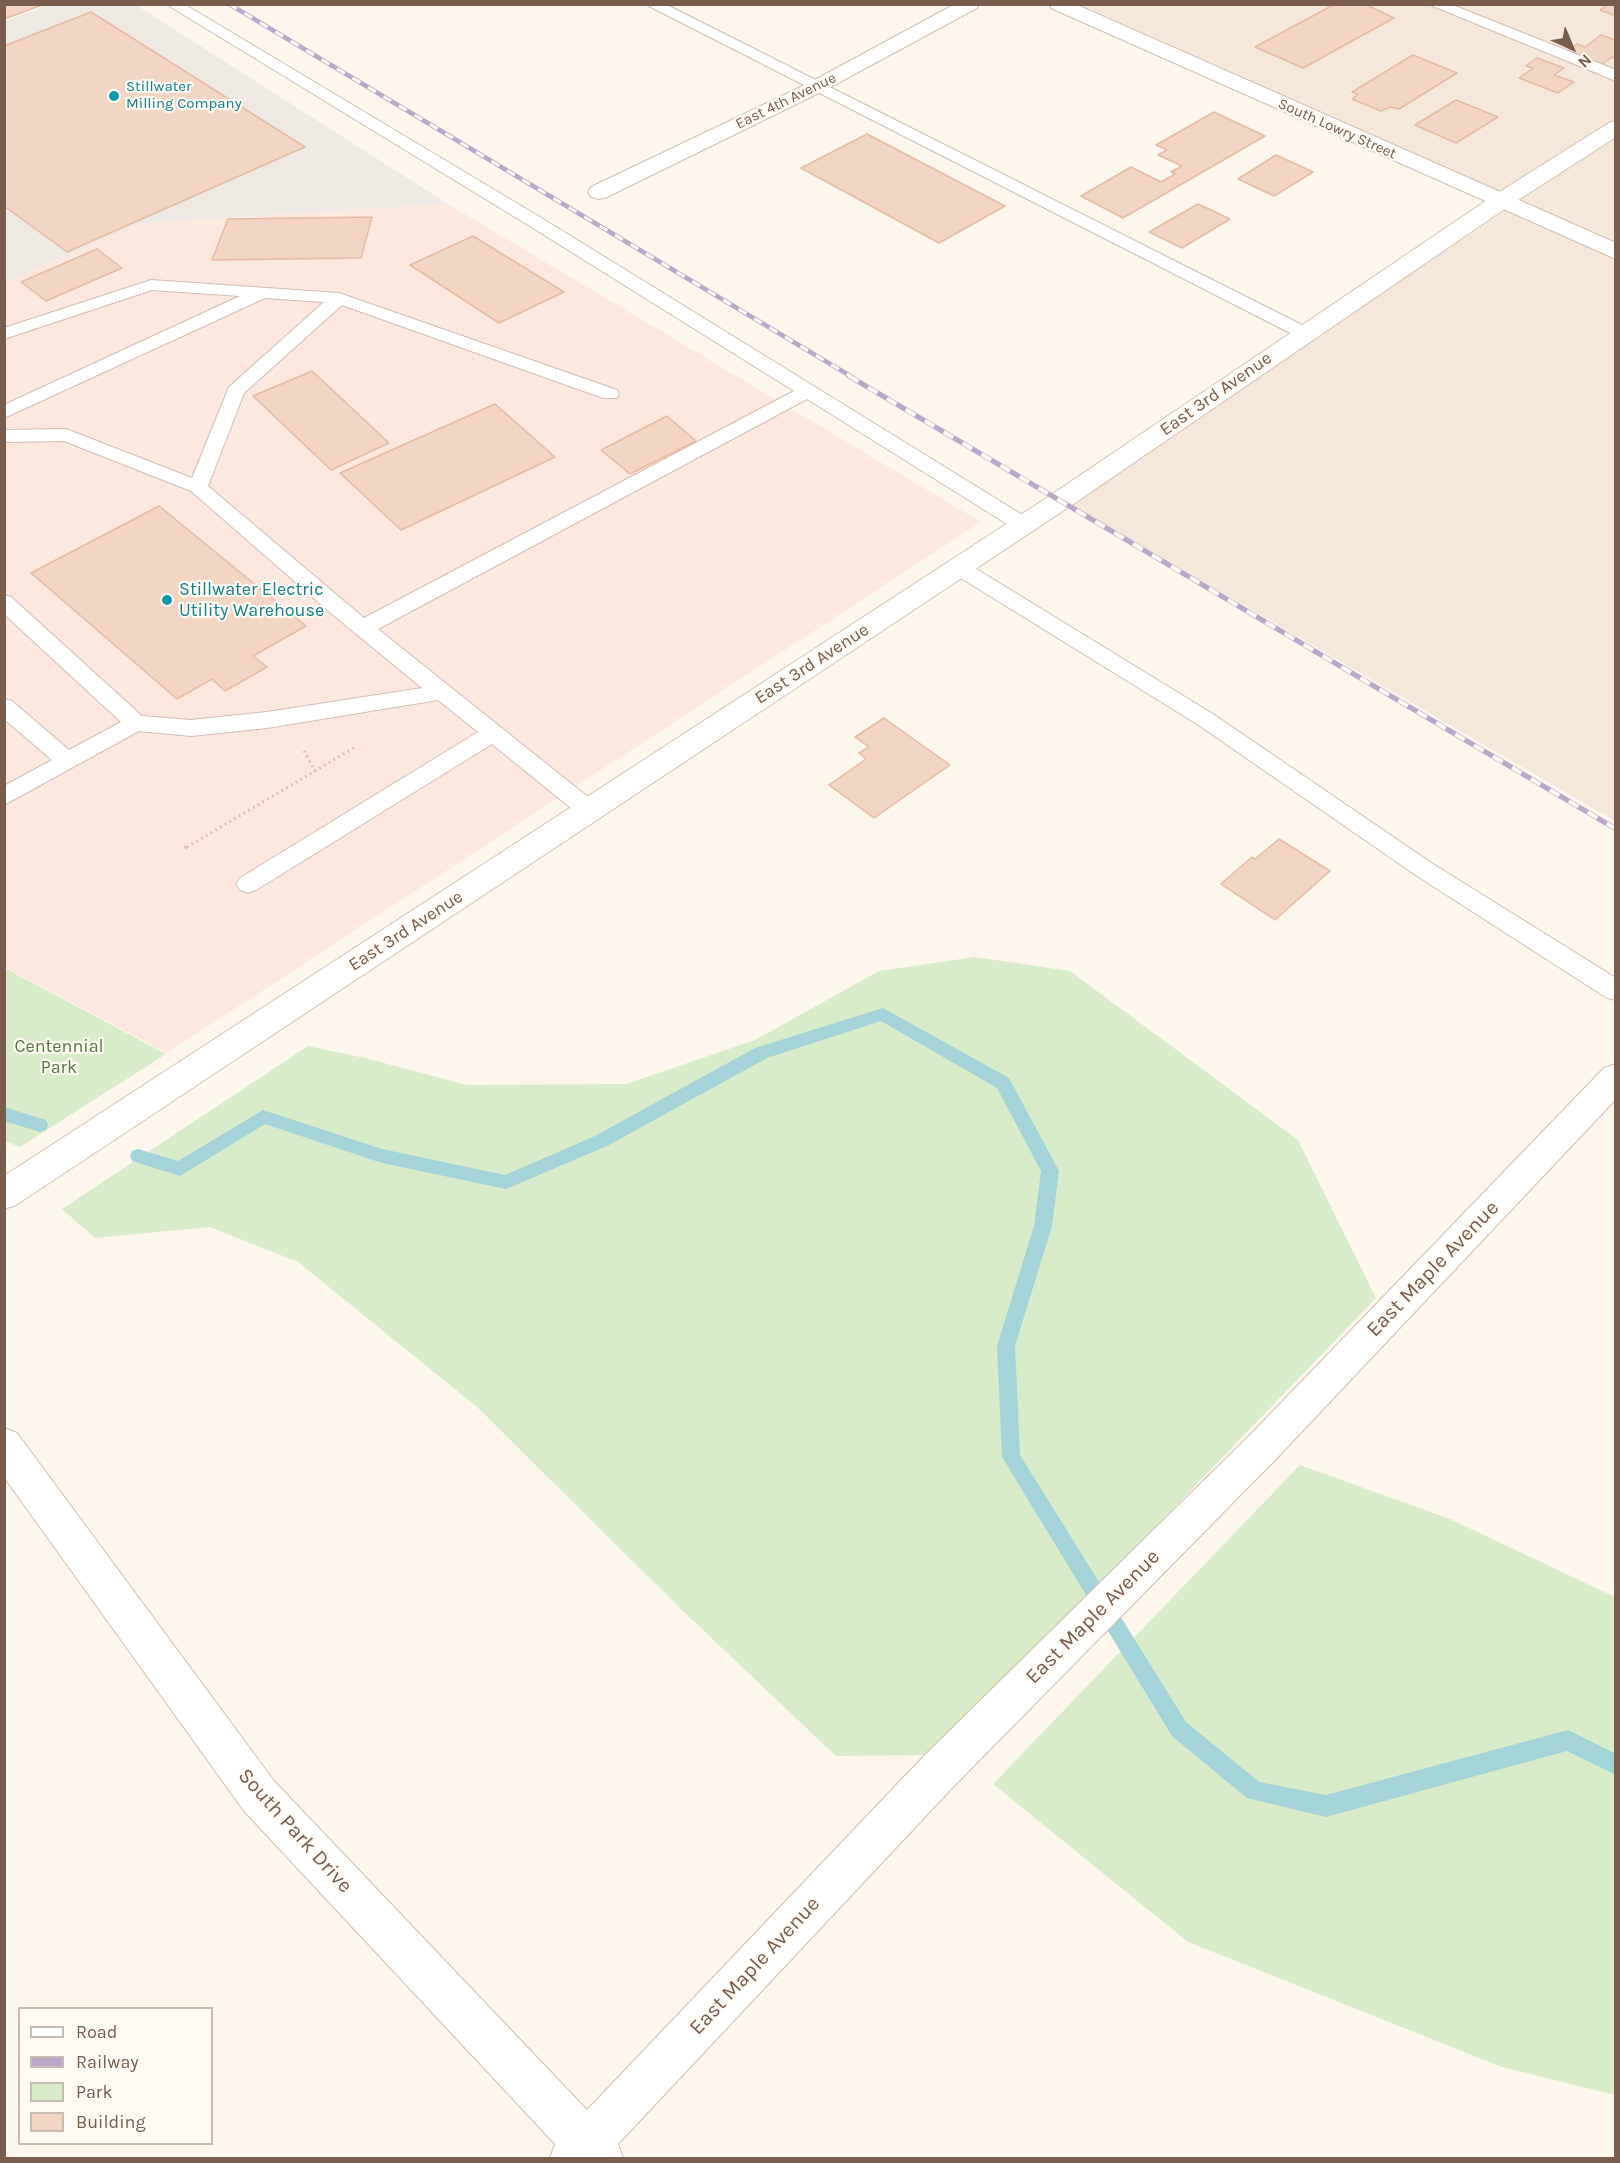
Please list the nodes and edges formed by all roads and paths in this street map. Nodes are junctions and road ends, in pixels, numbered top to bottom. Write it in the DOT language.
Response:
graph roads {
  1 [pos="173,4"];
  2 [pos="652,4"];
  3 [pos="970,4"];
  4 [pos="1058,4"];
  5 [pos="1434,4"];
  6 [pos="1616,76"];
  7 [pos="818,86"];
  8 [pos="1616,127"];
  9 [pos="599,192"];
  10 [pos="1501,201"];
  11 [pos="1616,252"];
  12 [pos="263,293"];
  13 [pos="339,298"];
  14 [pos="1304,333"];
  15 [pos="4,334"];
  16 [pos="808,391"];
  17 [pos="610,394"];
  18 [pos="4,412"];
  19 [pos="4,435"];
  20 [pos="198,487"];
  21 [pos="1022,524"];
  22 [pos="958,567"];
  23 [pos="4,602"];
  24 [pos="363,628"];
  25 [pos="441,692"];
  26 [pos="4,706"];
  27 [pos="136,723"];
  28 [pos="493,733"];
  29 [pos="360,745"];
  30 [pos="68,762"];
  31 [pos="4,797"];
  32 [pos="590,811"];
  33 [pos="184,848"];
  34 [pos="248,884"];
  35 [pos="1616,991"];
  36 [pos="1616,1077"];
  37 [pos="4,1195"];
  38 [pos="4,1445"];
  39 [pos="586,2154"];
  1 -- 16 [label="lane"];
  2 -- 7 [label="lane"];
  3 -- 7 [label="street, East 4th Avenue"];
  4 -- 10 [label="street, South Lowry Street"];
  5 -- 6 [label="lane"];
  7 -- 9 [label="street, East 4th Avenue"];
  7 -- 14 [label="lane"];
  8 -- 10 [label="street, East 3rd Avenue"];
  10 -- 11 [label="street, South Lowry Street"];
  10 -- 14 [label="street, East 3rd Avenue"];
  12 -- 13 [label="lane"];
  12 -- 15 [label="lane"];
  12 -- 18 [label="lane"];
  13 -- 17 [label="lane"];
  13 -- 20 [label="lane"];
  14 -- 21 [label="street, East 3rd Avenue"];
  16 -- 21 [label="lane"];
  16 -- 24 [label="lane"];
  19 -- 20 [label="lane"];
  20 -- 24 [label="lane"];
  21 -- 22 [label="street, East 3rd Avenue"];
  22 -- 32 [label="street, East 3rd Avenue"];
  22 -- 35 [label="lane"];
  23 -- 27 [label="lane"];
  24 -- 25 [label="lane"];
  25 -- 27 [label="lane"];
  25 -- 28 [label="lane"];
  26 -- 30 [label="lane"];
  27 -- 30 [label="lane"];
  28 -- 32 [label="lane"];
  28 -- 34 [label="lane"];
  29 -- 33 [label="path"];
  30 -- 31 [label="lane"];
  32 -- 37 [label="street, East 3rd Avenue"];
  36 -- 39 [label="street, East Maple Avenue"];
  38 -- 39 [label="street, South Park Drive"];
}
